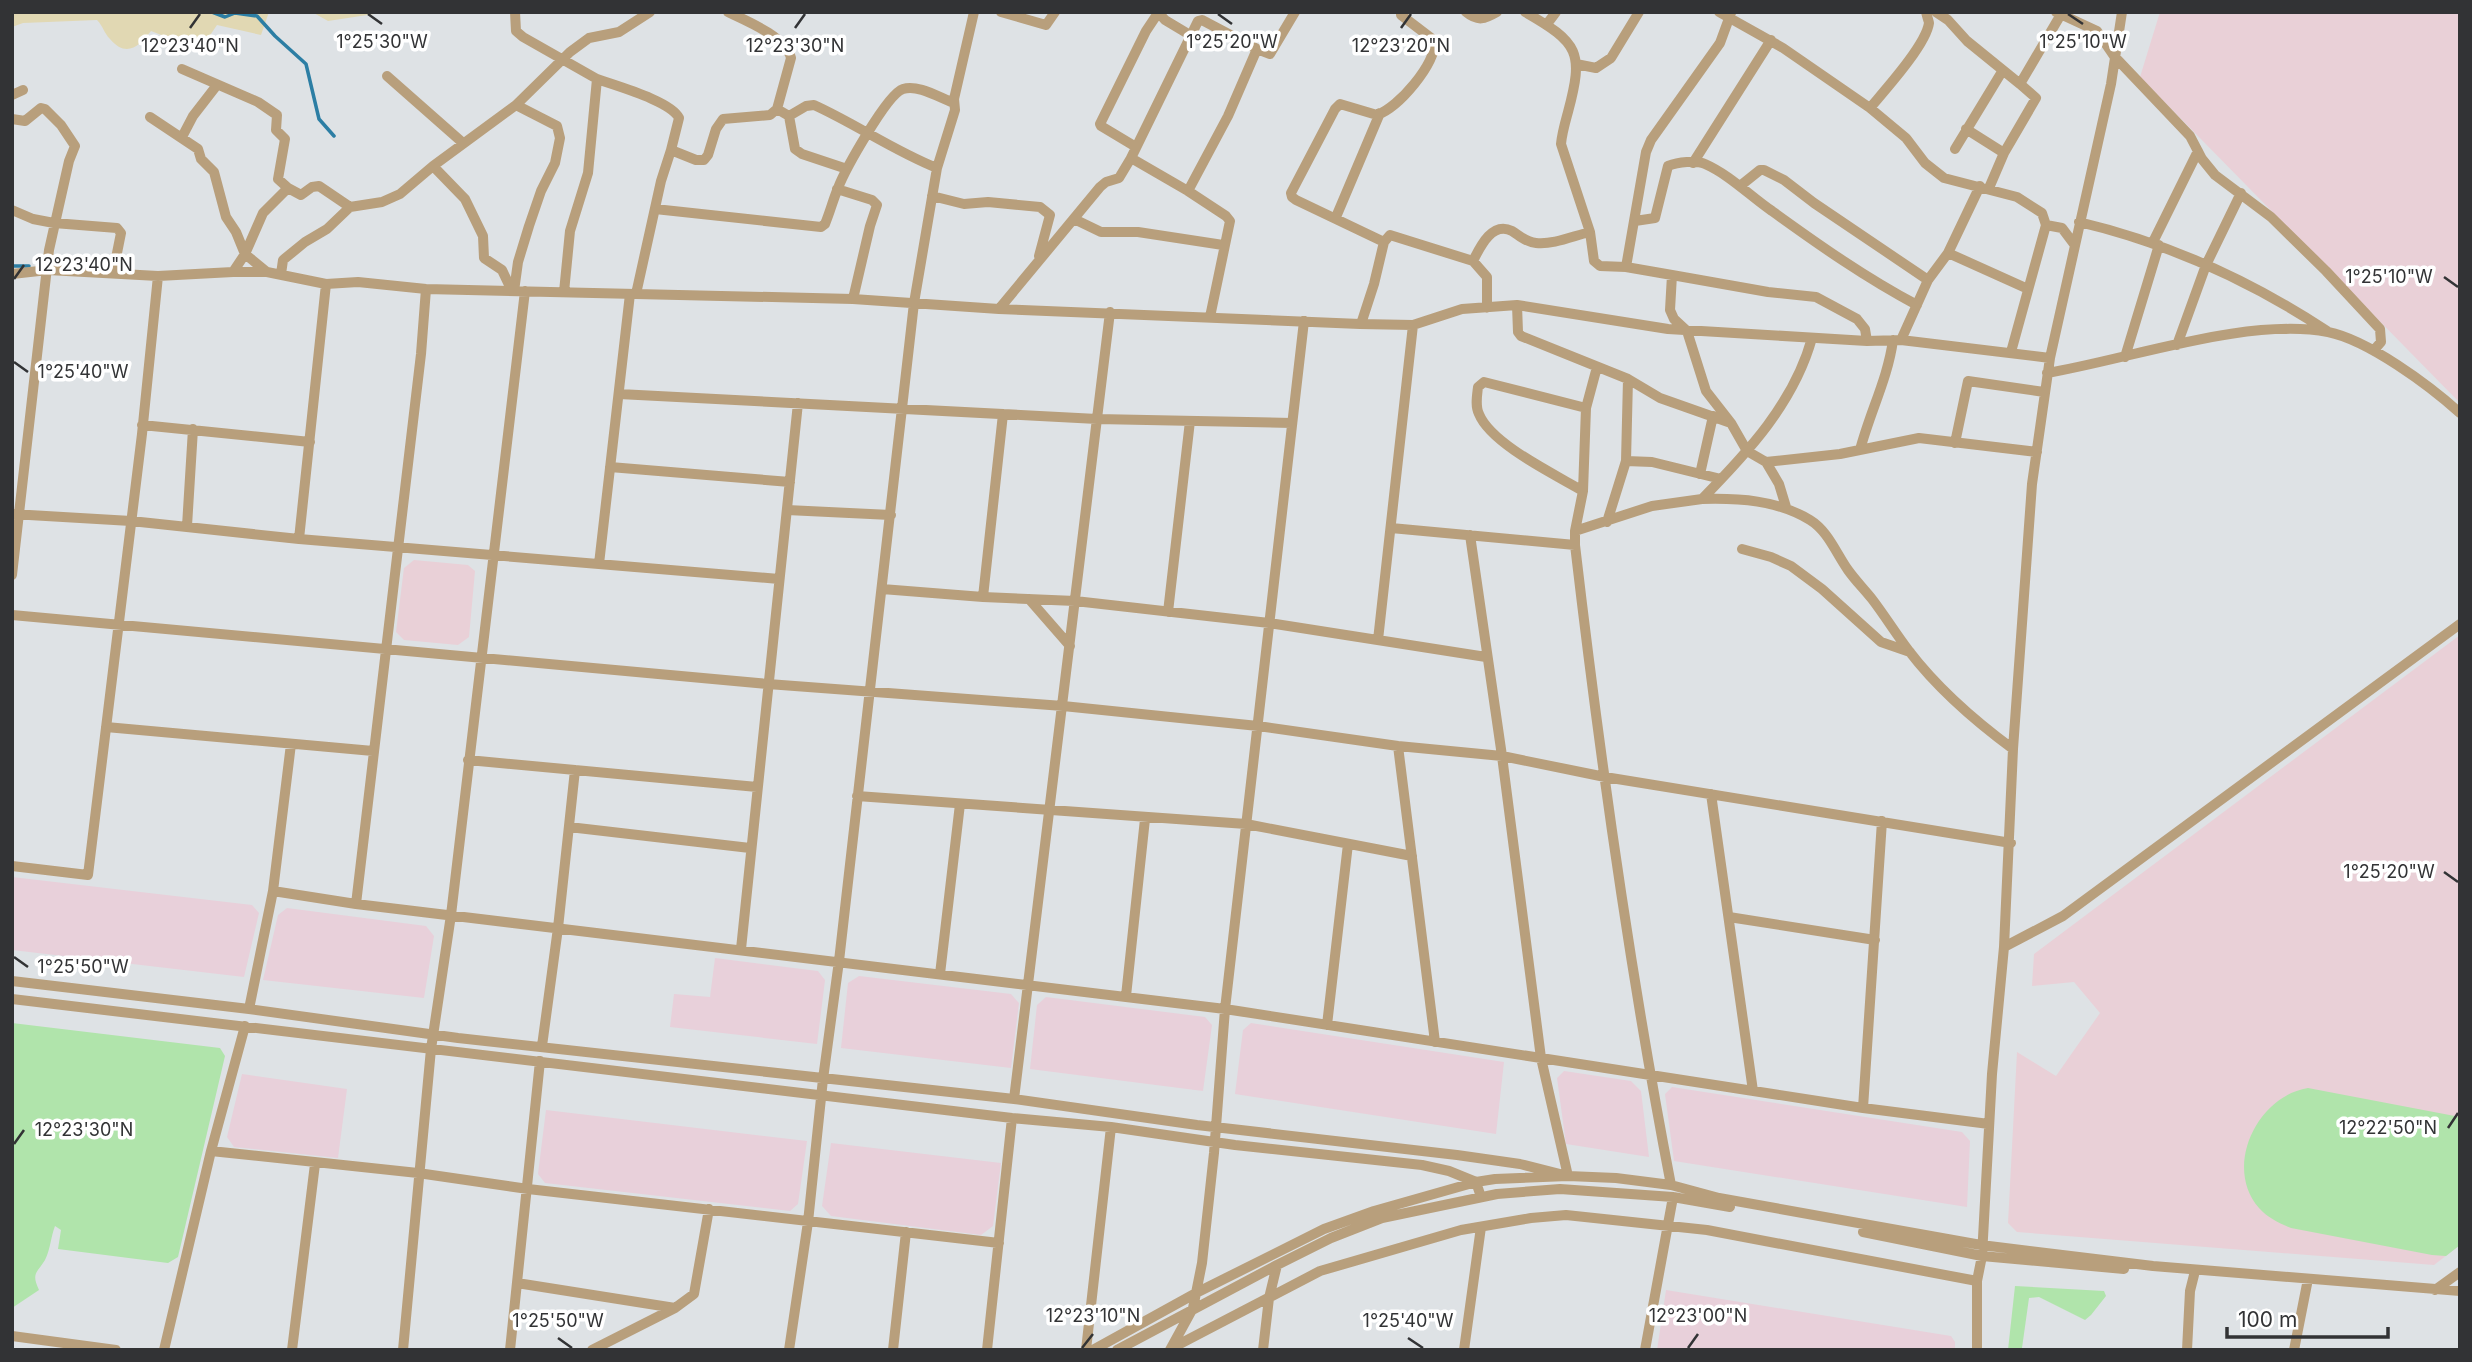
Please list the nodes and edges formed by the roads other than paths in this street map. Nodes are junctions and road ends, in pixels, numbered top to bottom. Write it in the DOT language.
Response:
graph roads {
  1 [pos="515,12"];
  2 [pos="650,12"];
  3 [pos="728,12"];
  4 [pos="974,12"];
  5 [pos="1001,12"];
  6 [pos="1055,12"];
  7 [pos="1295,12"];
  8 [pos="1401,12"];
  9 [pos="1466,12"];
  10 [pos="1497,12"];
  11 [pos="1525,12"];
  12 [pos="1556,12"];
  13 [pos="1639,12"];
  14 [pos="1926,12"];
  15 [pos="1936,12"];
  16 [pos="2122,12"];
  17 [pos="1158,13"];
  18 [pos="1726,14"];
  19 [pos="2058,14"];
  20 [pos="1547,24"];
  21 [pos="1190,35"];
  22 [pos="1771,40"];
  23 [pos="1257,50"];
  24 [pos="2115,56"];
  25 [pos="563,60"];
  26 [pos="1576,64"];
  27 [pos="182,69"];
  28 [pos="2003,70"];
  29 [pos="387,76"];
  30 [pos="597,79"];
  31 [pos="2020,84"];
  32 [pos="217,85"];
  33 [pos="954,103"];
  34 [pos="516,105"];
  35 [pos="1870,108"];
  36 [pos="777,109"];
  37 [pos="1380,113"];
  38 [pos="789,116"];
  39 [pos="150,117"];
  40 [pos="12,119"];
  41 [pos="1966,129"];
  42 [pos="868,132"];
  43 [pos="182,137"];
  44 [pos="463,143"];
  45 [pos="1136,147"];
  46 [pos="1955,149"];
  47 [pos="671,150"];
  48 [pos="2198,151"];
  49 [pos="2004,153"];
  50 [pos="1131,158"];
  51 [pos="1693,163"];
  52 [pos="433,166"];
  53 [pos="937,168"];
  54 [pos="847,169"];
  55 [pos="1740,186"];
  56 [pos="1985,187"];
  57 [pos="288,188"];
  58 [pos="837,189"];
  59 [pos="1188,191"];
  60 [pos="2241,194"];
  61 [pos="932,196"];
  62 [pos="350,208"];
  63 [pos="655,209"];
  64 [pos="12,210"];
  65 [pos="1336,218"];
  66 [pos="1074,219"];
  67 [pos="1635,221"];
  68 [pos="2079,222"];
  69 [pos="54,223"];
  70 [pos="2046,225"];
  71 [pos="1590,232"];
  72 [pos="1384,242"];
  73 [pos="2074,244"];
  74 [pos="2156,244"];
  75 [pos="1223,245"];
  76 [pos="1948,253"];
  77 [pos="245,254"];
  78 [pos="1473,261"];
  79 [pos="1037,262"];
  80 [pos="2206,265"];
  81 [pos="1626,267"];
  82 [pos="48,270"];
  83 [pos="233,272"];
  84 [pos="267,272"];
  85 [pos="113,273"];
  86 [pos="12,274"];
  87 [pos="281,274"];
  88 [pos="1672,275"];
  89 [pos="158,276"];
  90 [pos="1928,281"];
  91 [pos="326,284"];
  92 [pos="426,289"];
  93 [pos="2028,289"];
  94 [pos="517,291"];
  95 [pos="564,292"];
  96 [pos="633,294"];
  97 [pos="853,299"];
  98 [pos="914,303"];
  99 [pos="1517,305"];
  100 [pos="1917,305"];
  101 [pos="1487,308"];
  102 [pos="999,309"];
  103 [pos="1110,312"];
  104 [pos="1210,317"];
  105 [pos="1304,321"];
  106 [pos="1361,324"];
  107 [pos="1413,325"];
  108 [pos="1688,331"];
  109 [pos="2329,332"];
  110 [pos="1812,338"];
  111 [pos="1897,340"];
  112 [pos="1867,341"];
  113 [pos="2178,345"];
  114 [pos="2374,350"];
  115 [pos="2011,352"];
  116 [pos="2125,357"];
  117 [pos="2050,358"];
  118 [pos="1597,367"];
  119 [pos="2048,373"];
  120 [pos="1628,379"];
  121 [pos="2044,392"];
  122 [pos="619,394"];
  123 [pos="798,403"];
  124 [pos="903,408"];
  125 [pos="1586,408"];
  126 [pos="2460,413"];
  127 [pos="1003,414"];
  128 [pos="1713,416"];
  129 [pos="1097,419"];
  130 [pos="1190,421"];
  131 [pos="1292,423"];
  132 [pos="1731,424"];
  133 [pos="142,425"];
  134 [pos="192,429"];
  135 [pos="310,442"];
  136 [pos="1955,443"];
  137 [pos="1860,450"];
  138 [pos="1747,451"];
  139 [pos="2037,452"];
  140 [pos="1626,461"];
  141 [pos="1766,462"];
  142 [pos="610,467"];
  143 [pos="1700,474"];
  144 [pos="1721,479"];
  145 [pos="790,482"];
  146 [pos="1583,491"];
  147 [pos="1702,499"];
  148 [pos="1786,507"];
  149 [pos="787,510"];
  150 [pos="16,515"];
  151 [pos="891,515"];
  152 [pos="131,521"];
  153 [pos="1607,522"];
  154 [pos="187,526"];
  155 [pos="1391,528"];
  156 [pos="1575,531"];
  157 [pos="1470,535"];
  158 [pos="299,539"];
  159 [pos="1575,545"];
  160 [pos="398,547"];
  161 [pos="1741,549"];
  162 [pos="493,555"];
  163 [pos="599,564"];
  164 [pos="12,575"];
  165 [pos="779,579"];
  166 [pos="882,589"];
  167 [pos="983,597"];
  168 [pos="1029,599"];
  169 [pos="1075,601"];
  170 [pos="1168,612"];
  171 [pos="12,615"];
  172 [pos="1269,623"];
  173 [pos="2460,624"];
  174 [pos="119,625"];
  175 [pos="1378,640"];
  176 [pos="1070,646"];
  177 [pos="386,649"];
  178 [pos="1910,652"];
  179 [pos="1486,656"];
  180 [pos="481,658"];
  181 [pos="768,684"];
  182 [pos="870,692"];
  183 [pos="1063,706"];
  184 [pos="1258,726"];
  185 [pos="106,727"];
  186 [pos="291,744"];
  187 [pos="1398,746"];
  188 [pos="2013,749"];
  189 [pos="373,751"];
  190 [pos="1502,756"];
  191 [pos="468,760"];
  192 [pos="575,770"];
  193 [pos="1605,777"];
  194 [pos="757,787"];
  195 [pos="1712,794"];
  196 [pos="857,796"];
  197 [pos="960,804"];
  198 [pos="1051,811"];
  199 [pos="1145,819"];
  200 [pos="1882,821"];
  201 [pos="1246,824"];
  202 [pos="569,827"];
  203 [pos="2011,843"];
  204 [pos="1348,844"];
  205 [pos="750,848"];
  206 [pos="1412,856"];
  207 [pos="12,866"];
  208 [pos="273,891"];
  209 [pos="356,904"];
  210 [pos="451,915"];
  211 [pos="1729,917"];
  212 [pos="558,928"];
  213 [pos="1875,940"];
  214 [pos="2004,947"];
  215 [pos="741,949"];
  216 [pos="839,961"];
  217 [pos="940,974"];
  218 [pos="12,981"];
  219 [pos="1030,985"];
  220 [pos="1126,996"];
  221 [pos="12,999"];
  222 [pos="249,1009"];
  223 [pos="1225,1009"];
  224 [pos="1327,1025"];
  225 [pos="245,1026"];
  226 [pos="433,1035"];
  227 [pos="1435,1042"];
  228 [pos="542,1046"];
  229 [pos="431,1049"];
  230 [pos="1541,1058"];
  231 [pos="540,1061"];
  232 [pos="1650,1075"];
  233 [pos="823,1079"];
  234 [pos="1753,1091"];
  235 [pos="822,1094"];
  236 [pos="1014,1099"];
  237 [pos="1863,1108"];
  238 [pos="1012,1118"];
  239 [pos="1989,1124"];
  240 [pos="1111,1127"];
  241 [pos="1216,1127"];
  242 [pos="1214,1142"];
  243 [pos="211,1152"];
  244 [pos="315,1164"];
  245 [pos="418,1173"];
  246 [pos="1568,1176"];
  247 [pos="1476,1182"];
  248 [pos="1671,1185"];
  249 [pos="528,1189"];
  250 [pos="1481,1197"];
  251 [pos="1673,1198"];
  252 [pos="709,1209"];
  253 [pos="807,1222"];
  254 [pos="1666,1224"];
  255 [pos="1481,1227"];
  256 [pos="906,1232"];
  257 [pos="999,1242"];
  258 [pos="1981,1251"];
  259 [pos="1277,1265"];
  260 [pos="2460,1272"];
  261 [pos="2194,1275"];
  262 [pos="2308,1279"];
  263 [pos="1977,1281"];
  264 [pos="517,1283"];
  265 [pos="2435,1290"];
  266 [pos="2460,1291"];
  267 [pos="1198,1292"];
  268 [pos="1269,1298"];
  269 [pos="675,1308"];
  270 [pos="1194,1308"];
  271 [pos="12,1336"];
  272 [pos="598,1349"];
  273 [pos="1170,1349"];
  274 [pos="116,1350"];
  275 [pos="164,1350"];
  276 [pos="292,1350"];
  277 [pos="403,1350"];
  278 [pos="510,1350"];
  279 [pos="789,1350"];
  280 [pos="893,1350"];
  281 [pos="987,1350"];
  282 [pos="1086,1350"];
  283 [pos="1093,1350"];
  284 [pos="1117,1350"];
  285 [pos="1262,1350"];
  286 [pos="1464,1350"];
  287 [pos="1645,1350"];
  288 [pos="1977,1350"];
  289 [pos="2187,1350"];
  290 [pos="2294,1350"];
  1 -- 25 [label="street"];
  2 -- 25 [label="street"];
  3 -- 36 [label="street"];
  4 -- 33 [label="street"];
  5 -- 6 [label="street"];
  7 -- 23 [label="street"];
  8 -- 37 [label="street"];
  9 -- 10 [label="street"];
  11 -- 20 [label="street"];
  12 -- 20 [label="street"];
  13 -- 26 [label="street"];
  14 -- 35 [label="street"];
  15 -- 28 [label="street"];
  16 -- 24 [label="street"];
  17 -- 21 [label="street"];
  17 -- 45 [label="street"];
  18 -- 22 [label="street"];
  18 -- 67 [label="street"];
  19 -- 24 [label="street"];
  19 -- 31 [label="street"];
  20 -- 26 [label="street"];
  21 -- 23 [label="street"];
  21 -- 45 [label="street"];
  22 -- 35 [label="street"];
  22 -- 51 [label="street"];
  23 -- 59 [label="street"];
  24 -- 48 [label="street"];
  24 -- 68 [label="street"];
  25 -- 30 [label="street"];
  25 -- 34 [label="street"];
  26 -- 71 [label="street"];
  27 -- 32 [label="street"];
  28 -- 31 [label="street"];
  28 -- 41 [label="street"];
  29 -- 44 [label="street"];
  30 -- 47 [label="street"];
  30 -- 95 [label="street"];
  31 -- 49 [label="street"];
  32 -- 43 [label="street"];
  32 -- 57 [label="street"];
  33 -- 42 [label="street"];
  33 -- 53 [label="street"];
  34 -- 44 [label="street"];
  34 -- 94 [label="street"];
  35 -- 56 [label="street"];
  36 -- 38 [label="street"];
  36 -- 47 [label="street"];
  37 -- 65 [label="street"];
  37 -- 65 [label="street"];
  38 -- 42 [label="street"];
  38 -- 54 [label="street"];
  39 -- 43 [label="street"];
  40 -- 69 [label="street"];
  41 -- 46 [label="street"];
  41 -- 49 [label="street"];
  42 -- 53 [label="street"];
  42 -- 54 [label="street"];
  43 -- 77 [label="street"];
  44 -- 52 [label="street"];
  45 -- 50 [label="street"];
  47 -- 63 [label="street"];
  48 -- 60 [label="street"];
  48 -- 74 [label="street"];
  49 -- 56 [label="street"];
  50 -- 59 [label="street"];
  50 -- 66 [label="street"];
  51 -- 55 [label="street"];
  51 -- 67 [label="street"];
  52 -- 62 [label="street"];
  52 -- 94 [label="street"];
  53 -- 61 [label="street"];
  54 -- 58 [label="street"];
  55 -- 90 [label="street"];
  55 -- 100 [label="street"];
  56 -- 70 [label="street"];
  56 -- 76 [label="street"];
  57 -- 62 [label="street"];
  57 -- 77 [label="street"];
  58 -- 63 [label="street"];
  58 -- 97 [label="street"];
  59 -- 75 [label="street"];
  60 -- 80 [label="street"];
  60 -- 114 [label="street"];
  61 -- 79 [label="street"];
  61 -- 98 [label="street"];
  62 -- 87 [label="street"];
  63 -- 96 [label="street"];
  64 -- 69 [label="street"];
  65 -- 72 [label="street"];
  66 -- 75 [label="street"];
  66 -- 79 [label="street"];
  67 -- 81 [label="street"];
  68 -- 73 [label="street"];
  68 -- 74 [label="street"];
  69 -- 82 [label="street"];
  69 -- 85 [label="street"];
  70 -- 73 [label="street"];
  70 -- 93 [label="street"];
  71 -- 78 [label="street"];
  71 -- 81 [label="street"];
  72 -- 78 [label="street"];
  72 -- 106 [label="street"];
  73 -- 117 [label="street"];
  74 -- 80 [label="street"];
  74 -- 116 [label="street"];
  75 -- 104 [label="street"];
  76 -- 90 [label="street"];
  76 -- 93 [label="street"];
  77 -- 83 [label="street"];
  77 -- 84 [label="street"];
  78 -- 101 [label="street"];
  79 -- 102 [label="street"];
  80 -- 109 [label="street"];
  80 -- 113 [label="street"];
  81 -- 88 [label="street"];
  82 -- 85 [label="street"];
  82 -- 86 [label="street"];
  82 -- 150 [label="street"];
  83 -- 84 [label="street"];
  83 -- 89 [label="street"];
  84 -- 87 [label="street"];
  85 -- 89 [label="street"];
  87 -- 91 [label="street"];
  88 -- 108 [label="street"];
  88 -- 112 [label="street"];
  89 -- 133 [label="street"];
  90 -- 100 [label="street"];
  91 -- 92 [label="street"];
  91 -- 135 [label="street"];
  92 -- 94 [label="street"];
  92 -- 160 [label="street"];
  93 -- 115 [label="street"];
  94 -- 95 [label="street"];
  94 -- 162 [label="street"];
  95 -- 96 [label="street"];
  96 -- 97 [label="street"];
  96 -- 122 [label="street"];
  97 -- 98 [label="street"];
  98 -- 102 [label="street"];
  98 -- 124 [label="street"];
  99 -- 101 [label="street"];
  99 -- 108 [label="street"];
  99 -- 118 [label="street"];
  100 -- 111 [label="street"];
  101 -- 107 [label="street"];
  102 -- 103 [label="street"];
  103 -- 104 [label="street"];
  103 -- 129 [label="street"];
  104 -- 105 [label="street"];
  105 -- 106 [label="street"];
  105 -- 131 [label="street"];
  106 -- 107 [label="street"];
  107 -- 155 [label="street"];
  108 -- 110 [label="street"];
  108 -- 132 [label="street"];
  109 -- 113 [label="street"];
  109 -- 114 [label="street"];
  110 -- 112 [label="street"];
  110 -- 138 [label="street"];
  111 -- 112 [label="street"];
  111 -- 115 [label="street"];
  111 -- 137 [label="street"];
  113 -- 116 [label="street"];
  114 -- 126 [label="street"];
  115 -- 117 [label="street"];
  116 -- 119 [label="street"];
  117 -- 119 [label="street"];
  118 -- 120 [label="street"];
  118 -- 125 [label="street"];
  119 -- 121 [label="street"];
  120 -- 128 [label="street"];
  120 -- 140 [label="street"];
  121 -- 136 [label="street"];
  121 -- 139 [label="street"];
  122 -- 123 [label="street"];
  122 -- 142 [label="street"];
  123 -- 124 [label="street"];
  123 -- 145 [label="street"];
  124 -- 127 [label="street"];
  124 -- 151 [label="street"];
  125 -- 146 [label="street"];
  125 -- 146 [label="street"];
  127 -- 129 [label="street"];
  127 -- 167 [label="street"];
  128 -- 132 [label="street"];
  128 -- 143 [label="street"];
  129 -- 130 [label="street"];
  129 -- 169 [label="street"];
  130 -- 131 [label="street"];
  130 -- 170 [label="street"];
  131 -- 172 [label="street"];
  132 -- 138 [label="street"];
  133 -- 134 [label="street"];
  133 -- 152 [label="street"];
  134 -- 135 [label="street"];
  134 -- 154 [label="street"];
  135 -- 158 [label="street"];
  136 -- 137 [label="street"];
  136 -- 139 [label="street"];
  137 -- 141 [label="street"];
  138 -- 141 [label="street"];
  138 -- 144 [label="street"];
  139 -- 188 [label="street"];
  140 -- 143 [label="street"];
  140 -- 153 [label="street"];
  141 -- 148 [label="street"];
  142 -- 145 [label="street"];
  142 -- 163 [label="street"];
  143 -- 144 [label="street"];
  144 -- 147 [label="street"];
  145 -- 149 [label="street"];
  146 -- 156 [label="street"];
  147 -- 148 [label="street"];
  147 -- 153 [label="street"];
  148 -- 178 [label="street"];
  149 -- 151 [label="street"];
  149 -- 165 [label="street"];
  150 -- 152 [label="street"];
  150 -- 164 [label="street"];
  151 -- 166 [label="street"];
  152 -- 154 [label="street"];
  152 -- 174 [label="street"];
  153 -- 156 [label="street"];
  154 -- 158 [label="street"];
  155 -- 157 [label="street"];
  155 -- 175 [label="street"];
  156 -- 159 [label="street"];
  157 -- 159 [label="street"];
  157 -- 179 [label="street"];
  158 -- 160 [label="street"];
  159 -- 193 [label="street"];
  160 -- 162 [label="street"];
  160 -- 177 [label="street"];
  161 -- 178 [label="street"];
  162 -- 163 [label="street"];
  162 -- 180 [label="street"];
  163 -- 165 [label="street"];
  165 -- 181 [label="street"];
  166 -- 167 [label="street"];
  166 -- 182 [label="street"];
  167 -- 168 [label="street"];
  168 -- 169 [label="street"];
  168 -- 176 [label="street"];
  169 -- 170 [label="street"];
  169 -- 176 [label="street"];
  170 -- 172 [label="street"];
  171 -- 174 [label="street"];
  172 -- 175 [label="street"];
  172 -- 184 [label="street"];
  173 -- 214 [label="street"];
  174 -- 177 [label="street"];
  174 -- 185 [label="street"];
  175 -- 179 [label="street"];
  176 -- 183 [label="street"];
  177 -- 180 [label="street"];
  177 -- 189 [label="street"];
  178 -- 188 [label="street"];
  179 -- 190 [label="street"];
  180 -- 181 [label="street"];
  180 -- 191 [label="street"];
  181 -- 182 [label="street"];
  181 -- 194 [label="street"];
  182 -- 183 [label="street"];
  182 -- 196 [label="street"];
  183 -- 184 [label="street"];
  183 -- 198 [label="street"];
  184 -- 187 [label="street"];
  184 -- 201 [label="street"];
  185 -- 186 [label="street"];
  185 -- 207 [label="street"];
  186 -- 189 [label="street"];
  186 -- 208 [label="street"];
  187 -- 190 [label="street"];
  187 -- 206 [label="street"];
  188 -- 203 [label="street"];
  189 -- 209 [label="street"];
  190 -- 193 [label="street"];
  190 -- 230 [label="street"];
  191 -- 192 [label="street"];
  191 -- 210 [label="street"];
  192 -- 194 [label="street"];
  192 -- 202 [label="street"];
  193 -- 195 [label="street"];
  193 -- 232 [label="street"];
  194 -- 205 [label="street"];
  195 -- 200 [label="street"];
  195 -- 211 [label="street"];
  196 -- 197 [label="street"];
  196 -- 216 [label="street"];
  197 -- 198 [label="street"];
  197 -- 217 [label="street"];
  198 -- 199 [label="street"];
  198 -- 219 [label="street"];
  199 -- 201 [label="street"];
  199 -- 220 [label="street"];
  200 -- 203 [label="street"];
  200 -- 213 [label="street"];
  201 -- 204 [label="street"];
  201 -- 223 [label="street"];
  202 -- 205 [label="street"];
  202 -- 212 [label="street"];
  203 -- 214 [label="street"];
  204 -- 206 [label="street"];
  204 -- 224 [label="street"];
  205 -- 215 [label="street"];
  206 -- 227 [label="street"];
  208 -- 209 [label="street"];
  208 -- 222 [label="street"];
  209 -- 210 [label="street"];
  210 -- 212 [label="street"];
  210 -- 226 [label="street"];
  211 -- 213 [label="street"];
  211 -- 234 [label="street"];
  212 -- 215 [label="street"];
  212 -- 228 [label="street"];
  213 -- 237 [label="street"];
  214 -- 239 [label="street"];
  215 -- 216 [label="street"];
  216 -- 217 [label="street"];
  216 -- 233 [label="street"];
  217 -- 219 [label="street"];
  218 -- 222 [label="street"];
  219 -- 220 [label="street"];
  219 -- 236 [label="street"];
  220 -- 223 [label="street"];
  221 -- 225 [label="street"];
  222 -- 226 [label="street"];
  223 -- 224 [label="street"];
  223 -- 241 [label="street"];
  224 -- 227 [label="street"];
  225 -- 229 [label="street"];
  225 -- 243 [label="street"];
  226 -- 228 [label="street"];
  226 -- 229 [label="street"];
  227 -- 230 [label="street"];
  228 -- 233 [label="street"];
  229 -- 231 [label="street"];
  229 -- 245 [label="street"];
  230 -- 232 [label="street"];
  230 -- 246 [label="street"];
  231 -- 235 [label="street"];
  231 -- 249 [label="street"];
  232 -- 234 [label="street"];
  232 -- 248 [label="street"];
  233 -- 235 [label="street"];
  233 -- 236 [label="street"];
  234 -- 237 [label="street"];
  235 -- 238 [label="street"];
  235 -- 253 [label="street"];
  236 -- 241 [label="street"];
  237 -- 239 [label="street"];
  238 -- 240 [label="street"];
  238 -- 257 [label="street"];
  239 -- 258 [label="street"];
  240 -- 242 [label="street"];
  240 -- 282 [label="street"];
  241 -- 242 [label="street"];
  241 -- 246 [label="street"];
  242 -- 247 [label="street"];
  242 -- 267 [label="street"];
  243 -- 244 [label="street"];
  243 -- 275 [label="street"];
  244 -- 245 [label="street"];
  244 -- 276 [label="street"];
  245 -- 249 [label="street"];
  245 -- 277 [label="street"];
  246 -- 247 [label="street"];
  246 -- 248 [label="street"];
  247 -- 250 [label="street"];
  247 -- 267 [label="street"];
  248 -- 258 [label="street"];
  249 -- 252 [label="street"];
  249 -- 264 [label="street"];
  250 -- 251 [label="street"];
  250 -- 259 [label="street"];
  251 -- 254 [label="street"];
  251 -- 258 [label="street"];
  252 -- 253 [label="street"];
  252 -- 269 [label="street"];
  253 -- 256 [label="street"];
  253 -- 279 [label="street"];
  254 -- 255 [label="street"];
  254 -- 263 [label="street"];
  254 -- 287 [label="street"];
  255 -- 268 [label="street"];
  255 -- 286 [label="street"];
  256 -- 257 [label="street"];
  256 -- 280 [label="street"];
  257 -- 281 [label="street"];
  258 -- 261 [label="street"];
  258 -- 262 [label="street"];
  258 -- 263 [label="street"];
  259 -- 268 [label="street"];
  259 -- 270 [label="street"];
  260 -- 265 [label="street"];
  261 -- 262 [label="street"];
  261 -- 289 [label="street"];
  262 -- 265 [label="street"];
  262 -- 290 [label="street"];
  263 -- 288 [label="street"];
  264 -- 269 [label="street"];
  264 -- 278 [label="street"];
  265 -- 266 [label="street"];
  267 -- 270 [label="street"];
  267 -- 283 [label="street"];
  268 -- 273 [label="street"];
  268 -- 285 [label="street"];
  269 -- 272 [label="street"];
  270 -- 273 [label="street"];
  270 -- 284 [label="street"];
  271 -- 274 [label="street"];
}
